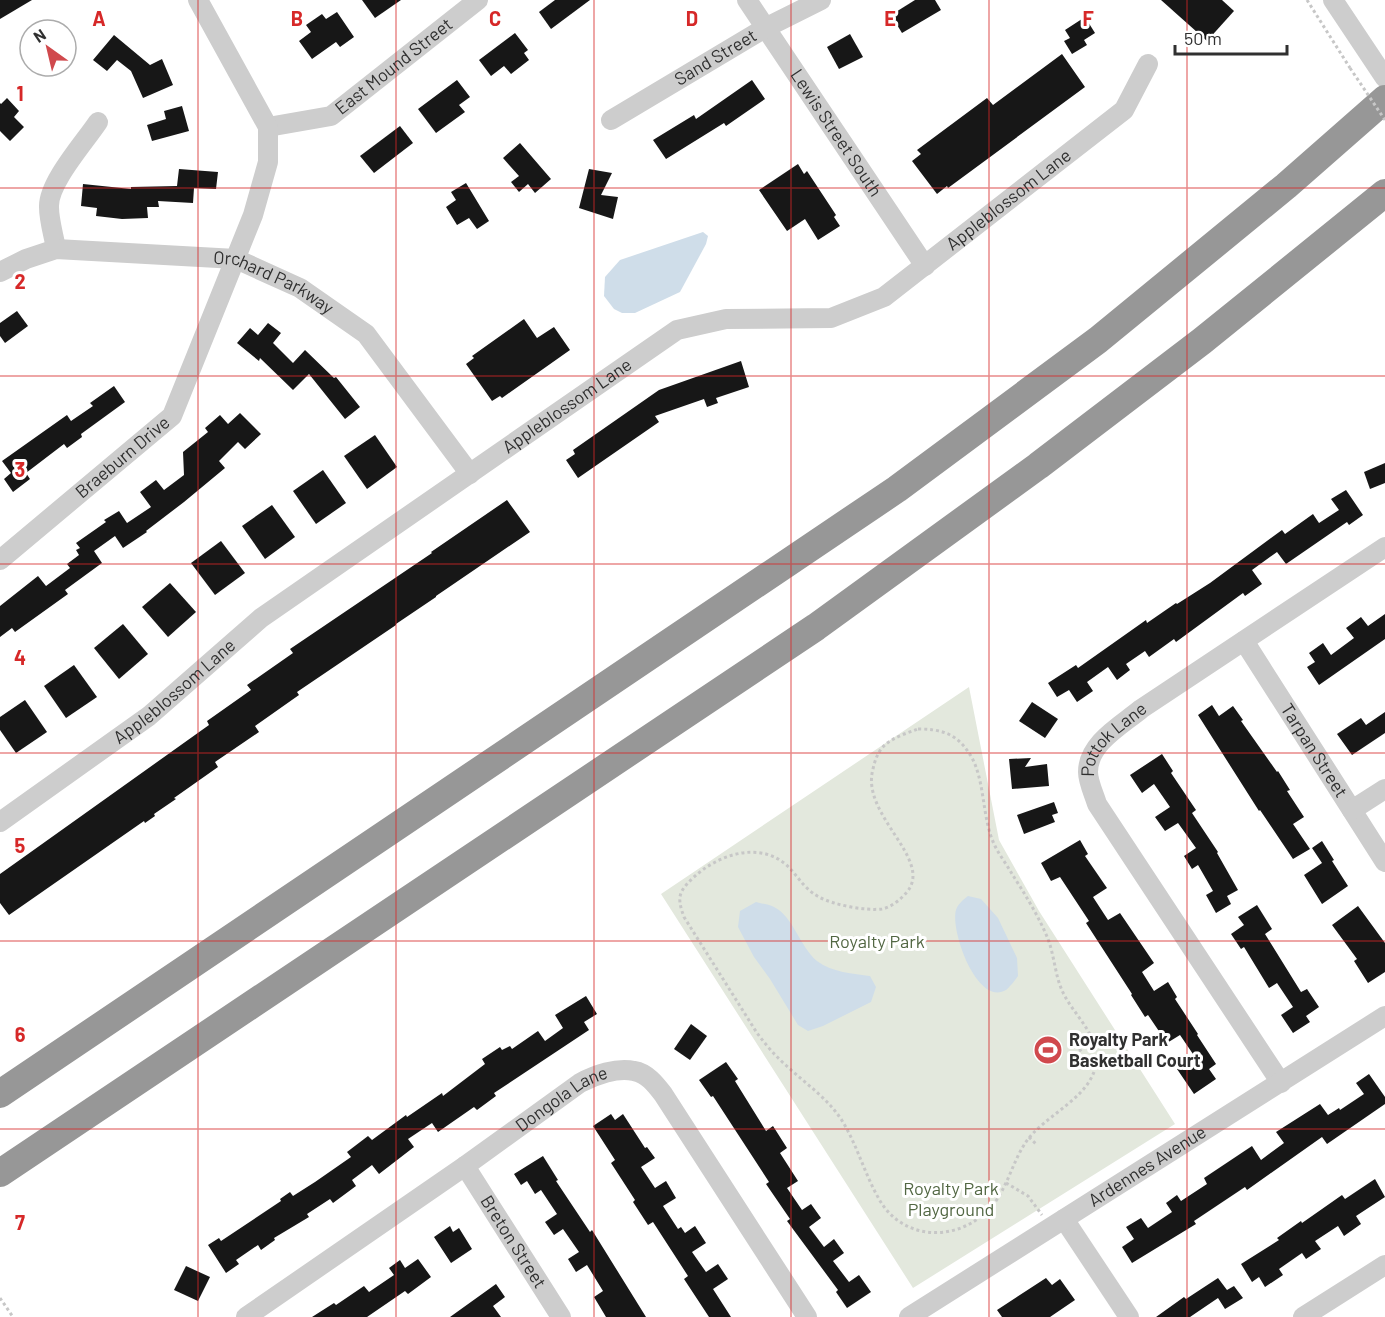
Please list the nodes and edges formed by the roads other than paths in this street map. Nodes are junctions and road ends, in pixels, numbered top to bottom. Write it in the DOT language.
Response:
graph roads {
  1 [pos="198,0"];
  2 [pos="478,0"];
  3 [pos="747,0"];
  4 [pos="821,0"];
  5 [pos="1333,0"];
  6 [pos="765,28"];
  7 [pos="1148,64"];
  8 [pos="1385,78"];
  9 [pos="1385,99"];
  10 [pos="611,120"];
  11 [pos="98,122"];
  12 [pos="268,127"];
  13 [pos="1385,193"];
  14 [pos="56,249"];
  15 [pos="236,259"];
  16 [pos="925,266"];
  17 [pos="0,272"];
  18 [pos="470,474"];
  19 [pos="1385,547"];
  20 [pos="0,560"];
  21 [pos="1244,641"];
  22 [pos="1385,789"];
  23 [pos="1352,810"];
  24 [pos="0,822"];
  25 [pos="1385,862"];
  26 [pos="1385,1016"];
  27 [pos="1281,1083"];
  28 [pos="0,1094"];
  29 [pos="465,1166"];
  30 [pos="0,1173"];
  31 [pos="1057,1224"];
  32 [pos="1385,1264"];
  33 [pos="246,1317"];
  34 [pos="561,1317"];
  35 [pos="807,1317"];
  36 [pos="909,1317"];
  37 [pos="1129,1317"];
  38 [pos="1303,1317"];
  1 -- 12 [label="street"];
  2 -- 12 [label="street, East Mound Street"];
  3 -- 6 [label="street, Lewis Street South"];
  4 -- 6 [label="street, Sand Street"];
  5 -- 8 [label="street"];
  6 -- 10 [label="street, Sand Street"];
  6 -- 16 [label="street, Lewis Street South"];
  7 -- 16 [label="street, Appleblossom Lane"];
  9 -- 28 [label="highway"];
  11 -- 14 [label="street"];
  12 -- 15 [label="street, Braeburn Drive"];
  13 -- 30 [label="highway"];
  14 -- 15 [label="street, Orchard Parkway"];
  14 -- 17 [label="street, Orchard Parkway"];
  15 -- 18 [label="street, Orchard Parkway"];
  15 -- 20 [label="street, Braeburn Drive"];
  16 -- 18 [label="street, Appleblossom Lane"];
  18 -- 24 [label="street, Appleblossom Lane"];
  19 -- 21 [label="street, Pottok Lane"];
  21 -- 23 [label="street, Tarpan Street"];
  21 -- 27 [label="street, Pottok Lane"];
  22 -- 23 [label="street"];
  23 -- 25 [label="street, Tarpan Street"];
  26 -- 27 [label="street, Ardennes Avenue"];
  27 -- 31 [label="street, Ardennes Avenue"];
  29 -- 33 [label="street, Dongola Lane"];
  29 -- 34 [label="street, Breton Street"];
  29 -- 35 [label="street, Dongola Lane"];
  31 -- 36 [label="street, Ardennes Avenue"];
  31 -- 37 [label="street"];
  32 -- 38 [label="street"];
}
